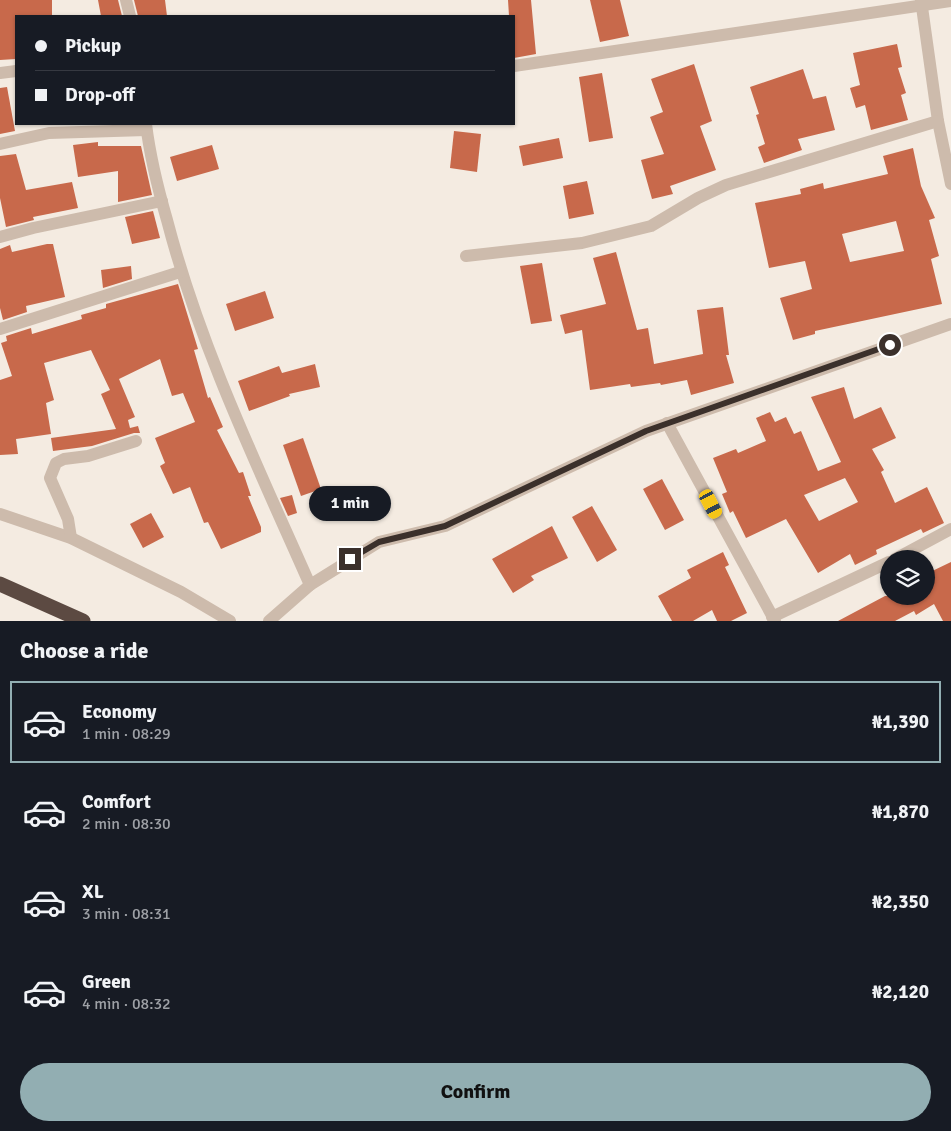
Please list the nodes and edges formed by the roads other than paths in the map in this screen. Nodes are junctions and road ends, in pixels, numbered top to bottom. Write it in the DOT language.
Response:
graph roads {
  1 [pos="126,0"];
  2 [pos="951,1"];
  3 [pos="921,3"];
  4 [pos="130,15"];
  5 [pos="515,66"];
  6 [pos="15,71"];
  7 [pos="0,73"];
  8 [pos="938,122"];
  9 [pos="146,127"];
  10 [pos="0,144"];
  11 [pos="951,184"];
  12 [pos="162,201"];
  13 [pos="0,237"];
  14 [pos="466,256"];
  15 [pos="180,272"];
  16 [pos="951,324"];
  17 [pos="0,329"];
  18 [pos="667,423"];
  19 [pos="136,441"];
  20 [pos="0,514"];
  21 [pos="951,530"];
  22 [pos="71,538"];
  23 [pos="912,550"];
  24 [pos="880,566"];
  25 [pos="0,584"];
  26 [pos="310,585"];
  27 [pos="773,619"];
  28 [pos="83,621"];
  29 [pos="230,621"];
  30 [pos="269,621"];
  1 -- 4 [label="street"];
  2 -- 3 [label="street"];
  3 -- 5 [label="street"];
  3 -- 8 [label="street"];
  6 -- 7 [label="street"];
  8 -- 11 [label="street"];
  8 -- 14 [label="street"];
  9 -- 10 [label="street"];
  9 -- 12 [label="street"];
  12 -- 13 [label="street"];
  12 -- 15 [label="street"];
  15 -- 17 [label="street"];
  15 -- 26 [label="street"];
  16 -- 18 [label="street"];
  18 -- 26 [label="street"];
  18 -- 27 [label="street"];
  19 -- 22 [label="street"];
  20 -- 22 [label="street"];
  21 -- 23 [label="street"];
  22 -- 29 [label="street"];
  24 -- 27 [label="street"];
  25 -- 28 [label="highway"];
  26 -- 30 [label="street"];
}
